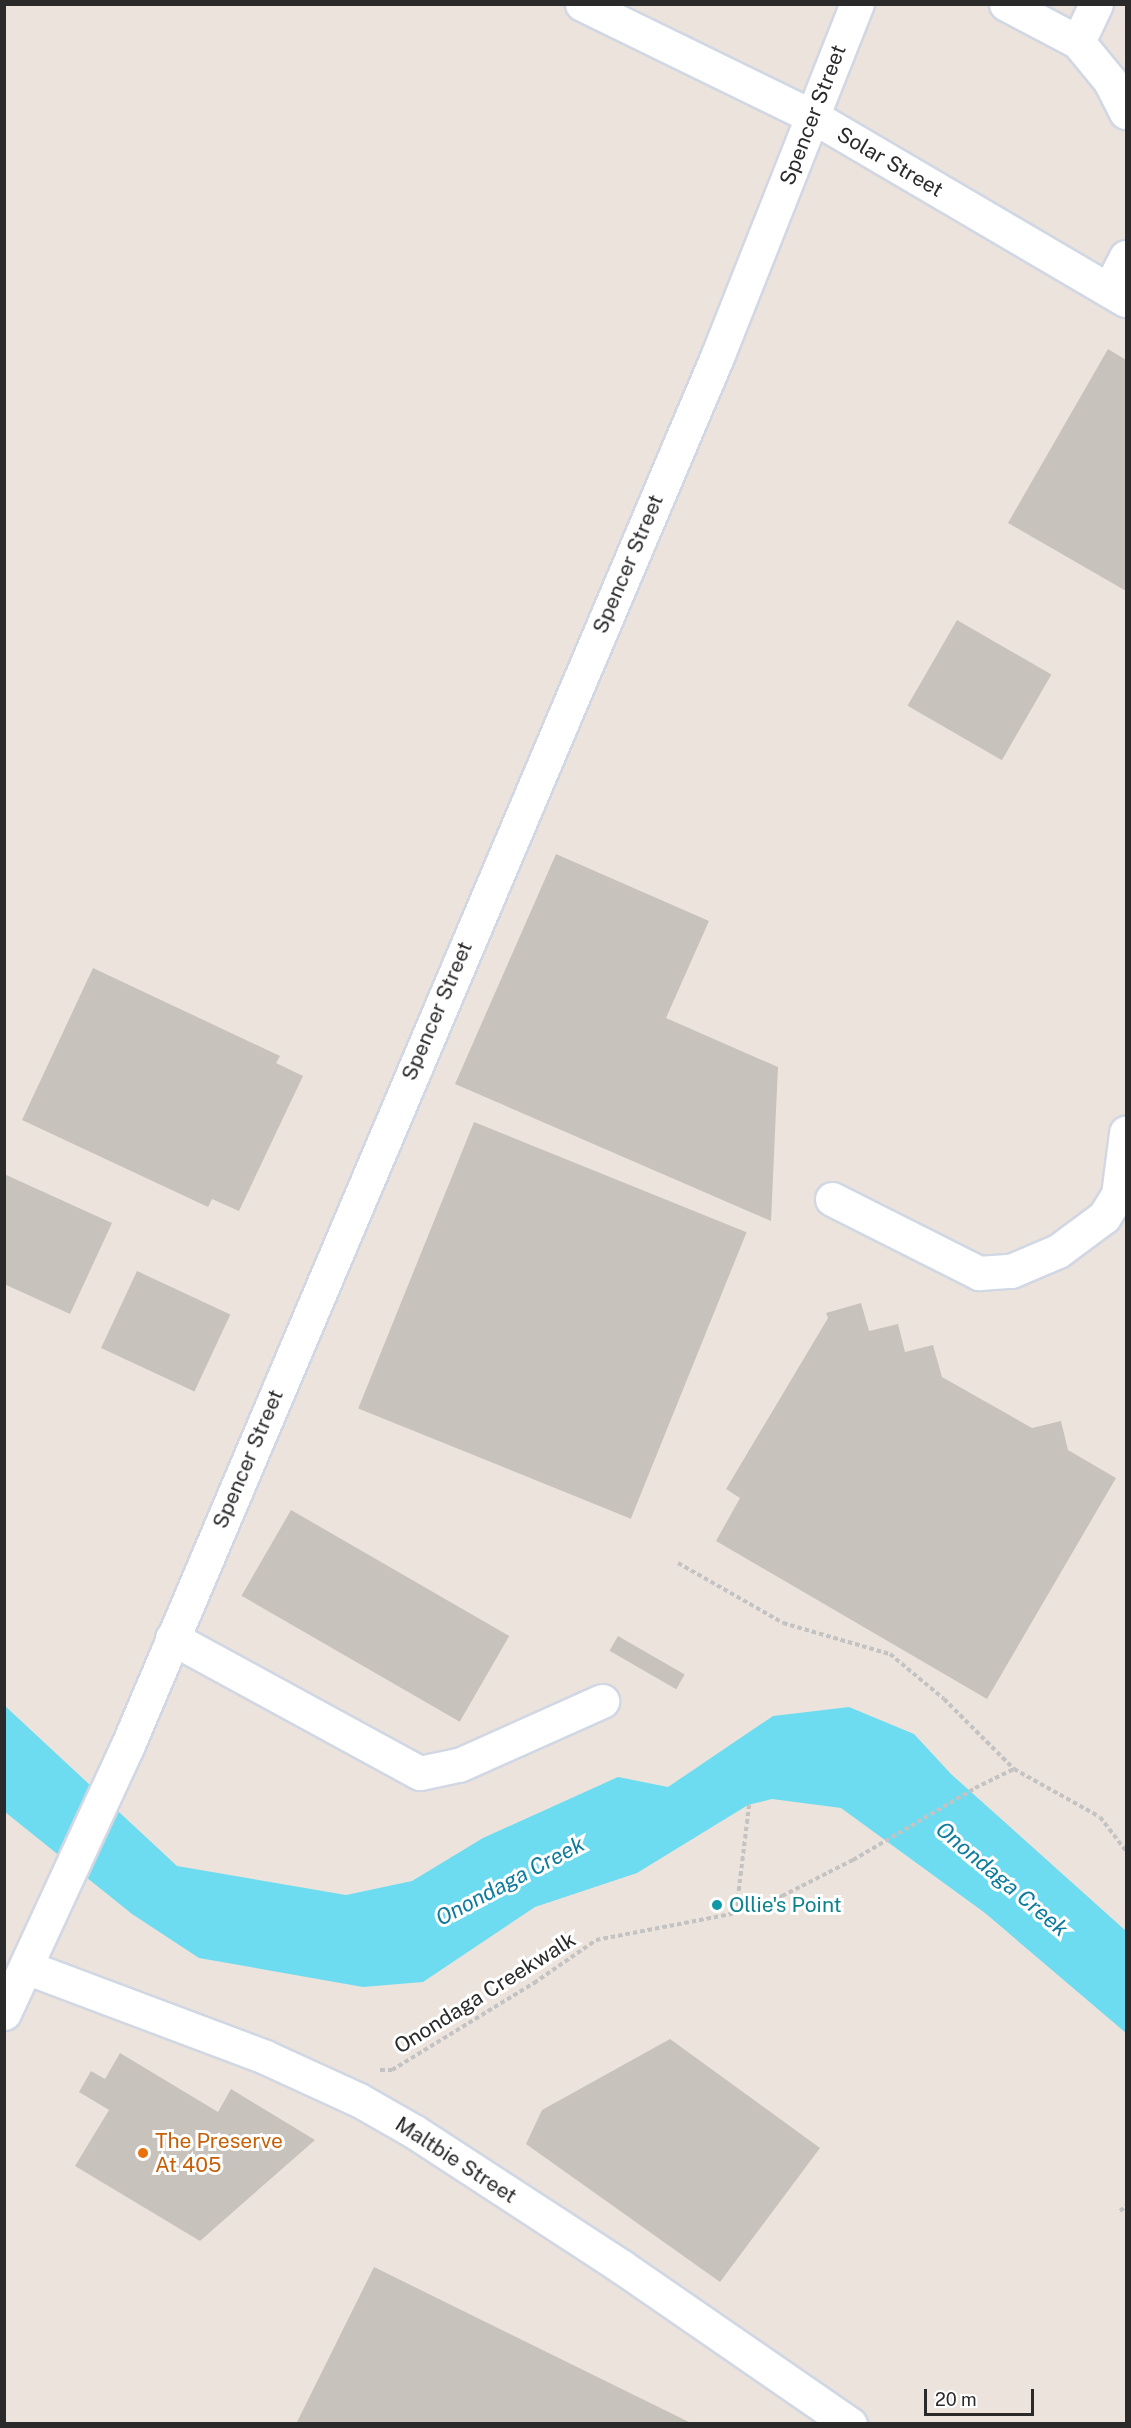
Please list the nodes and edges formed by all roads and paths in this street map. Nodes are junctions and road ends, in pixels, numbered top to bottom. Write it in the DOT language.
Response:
graph roads {
  1 [pos="582,4"];
  2 [pos="857,4"];
  3 [pos="1006,4"];
  4 [pos="1096,4"];
  5 [pos="1078,42"];
  6 [pos="1126,112"];
  7 [pos="812,116"];
  8 [pos="1126,257"];
  9 [pos="1118,295"];
  10 [pos="1126,1133"];
  11 [pos="832,1199"];
  12 [pos="678,1563"];
  13 [pos="172,1638"];
  14 [pos="602,1701"];
  15 [pos="1014,1769"];
  16 [pos="748,1804"];
  17 [pos="1126,1851"];
  18 [pos="736,1913"];
  19 [pos="26,1968"];
  20 [pos="4,2013"];
  21 [pos="375,2071"];
  22 [pos="1126,2206"];
  23 [pos="1120,2211"];
  24 [pos="850,2424"];
  1 -- 7 [label="street, Solar Street"];
  2 -- 7 [label="street, Spencer Street"];
  3 -- 5 [label="street"];
  4 -- 5 [label="street"];
  5 -- 6 [label="street"];
  7 -- 9 [label="street, Solar Street"];
  7 -- 13 [label="street, Spencer Street"];
  8 -- 9 [label="street"];
  10 -- 11 [label="street"];
  12 -- 15 [label="path"];
  13 -- 14 [label="street"];
  13 -- 19 [label="street, Spencer Street"];
  15 -- 17 [label="path"];
  15 -- 18 [label="path, Onondaga Creekwalk"];
  16 -- 18 [label="path"];
  18 -- 21 [label="path, Onondaga Creekwalk"];
  19 -- 20 [label="street, Spencer Street"];
  19 -- 24 [label="street, Maltbie Street"];
  22 -- 23 [label="path"];
}
